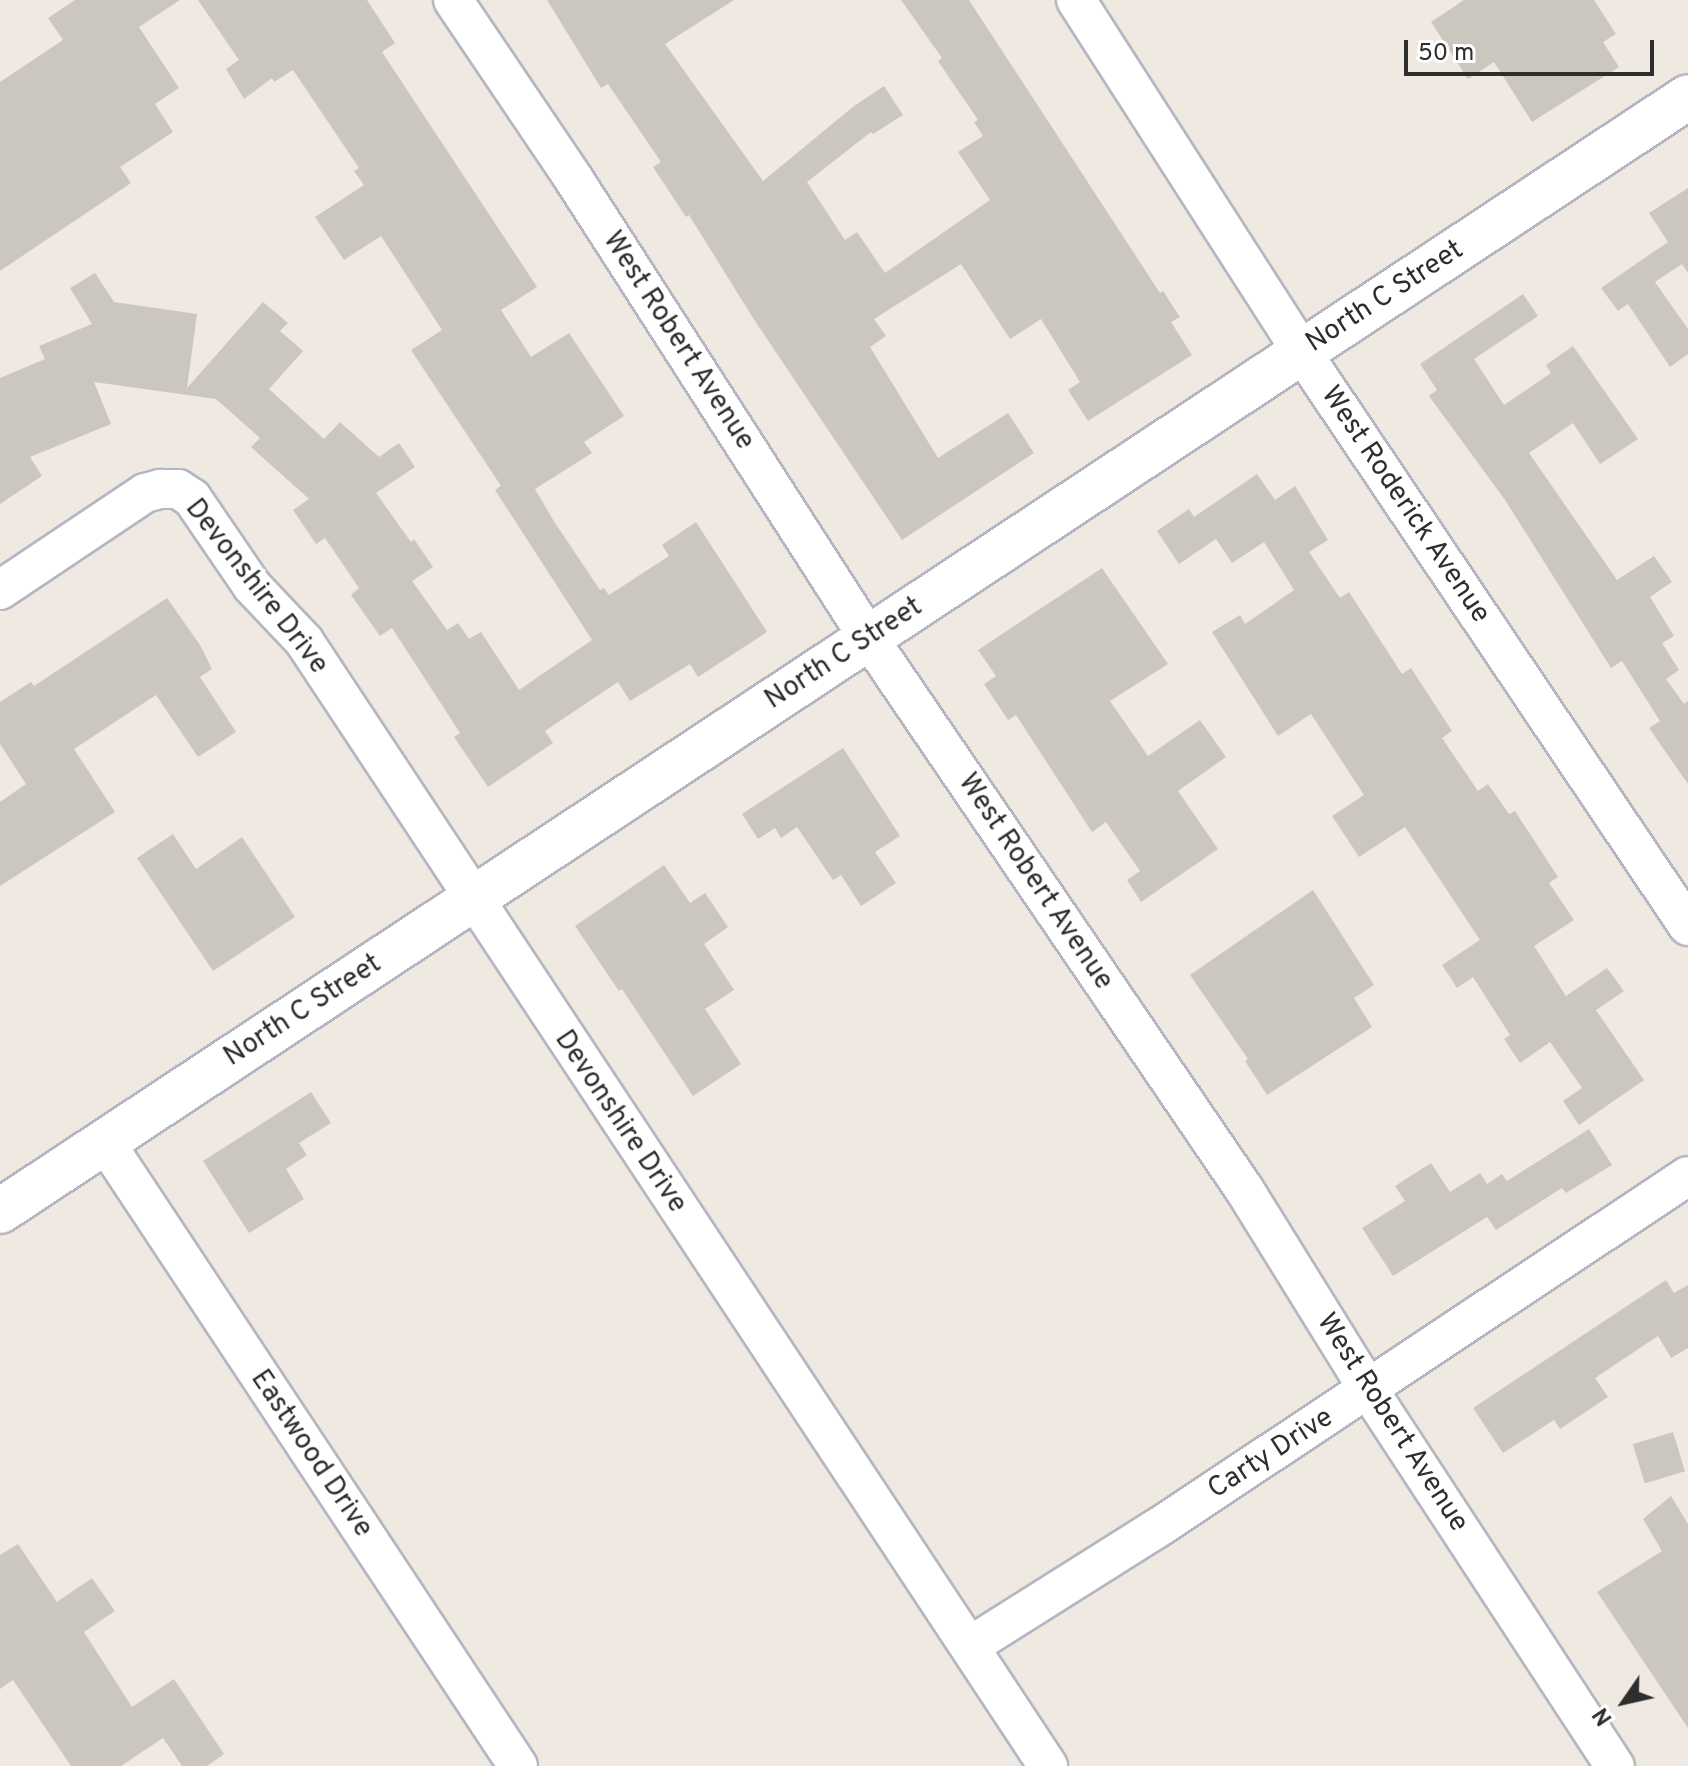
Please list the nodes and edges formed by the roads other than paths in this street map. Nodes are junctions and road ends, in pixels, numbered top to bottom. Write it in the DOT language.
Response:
graph roads {
  1 [pos="453,0"];
  2 [pos="1076,0"];
  3 [pos="1688,97"];
  4 [pos="1301,351"];
  5 [pos="0,590"];
  6 [pos="868,637"];
  7 [pos="473,902"];
  8 [pos="1688,926"];
  9 [pos="105,1142"];
  10 [pos="1688,1176"];
  11 [pos="0,1211"];
  12 [pos="1368,1389"];
  13 [pos="970,1646"];
  14 [pos="518,1766"];
  15 [pos="1048,1766"];
  16 [pos="1615,1766"];
  1 -- 6 [label="street, West Robert Avenue"];
  2 -- 4 [label="street, West Roderick Avenue"];
  3 -- 4 [label="street, North C Street"];
  4 -- 6 [label="street, North C Street"];
  4 -- 8 [label="street, West Roderick Avenue"];
  5 -- 7 [label="street, Devonshire Drive"];
  6 -- 7 [label="street, North C Street"];
  6 -- 12 [label="street, West Robert Avenue"];
  7 -- 9 [label="street, North C Street"];
  7 -- 13 [label="street, Devonshire Drive"];
  9 -- 11 [label="street, North C Street"];
  9 -- 14 [label="street, Eastwood Drive"];
  10 -- 12 [label="street, Carty Drive"];
  12 -- 13 [label="street, Carty Drive"];
  12 -- 16 [label="street, West Robert Avenue"];
  13 -- 15 [label="street, Devonshire Drive"];
}
